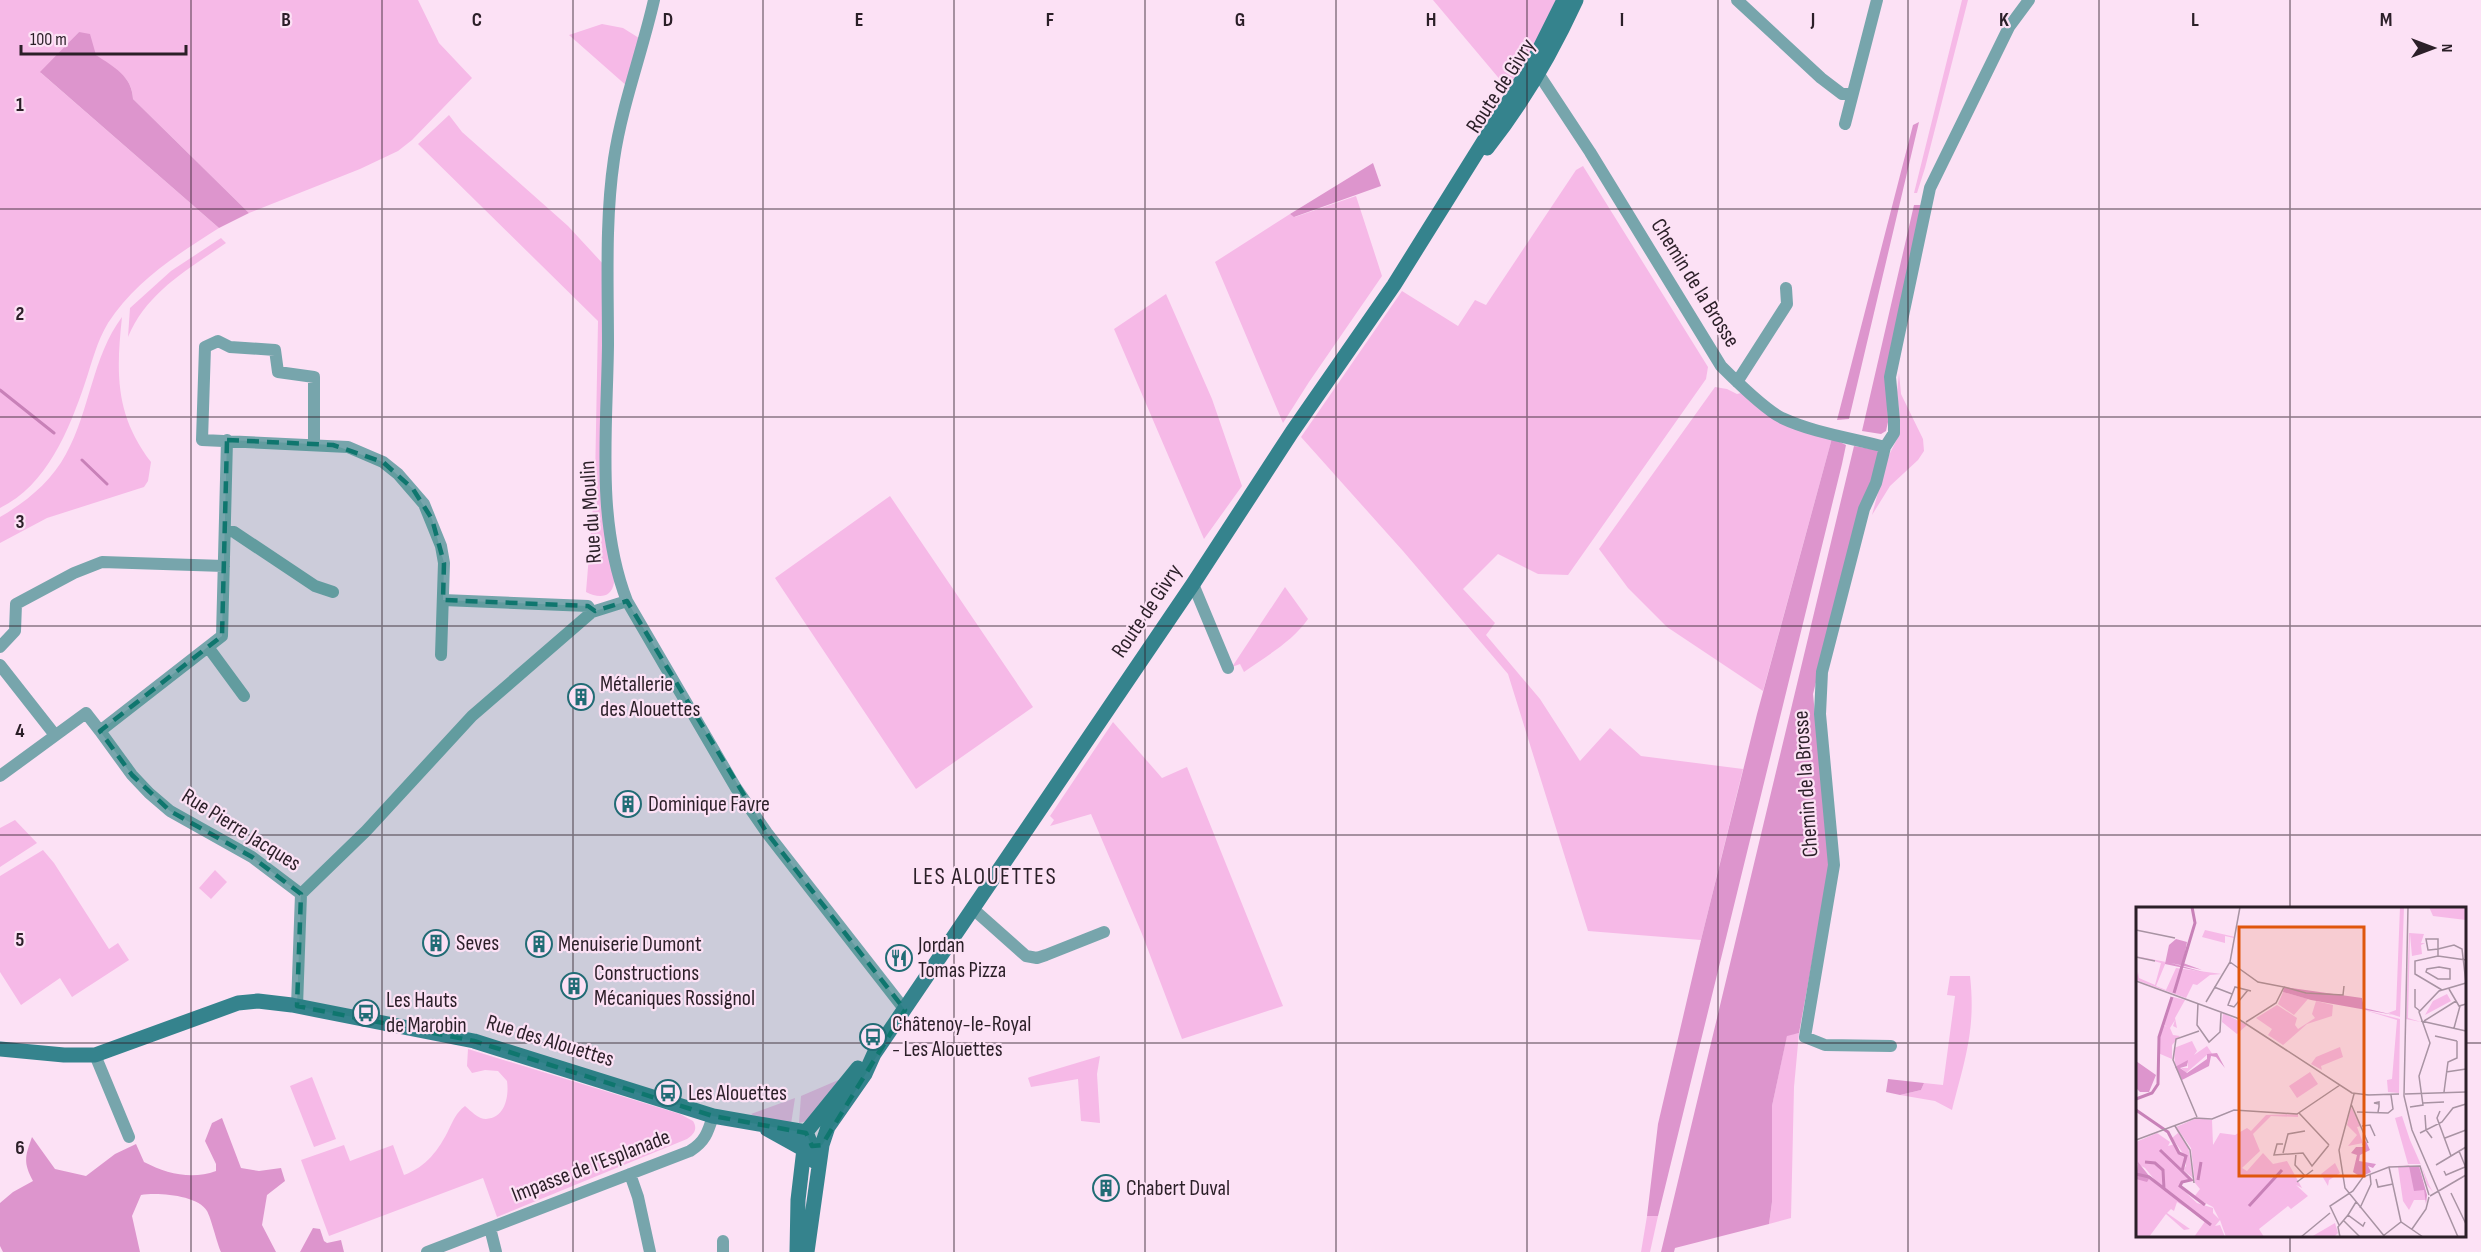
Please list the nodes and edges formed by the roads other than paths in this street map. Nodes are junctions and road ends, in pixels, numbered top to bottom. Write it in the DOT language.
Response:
graph roads {
  1 [pos="654,0"];
  2 [pos="1564,0"];
  3 [pos="1576,0"];
  4 [pos="1737,0"];
  5 [pos="1877,0"];
  6 [pos="2029,0"];
  7 [pos="1535,69"];
  8 [pos="1852,94"];
  9 [pos="1845,124"];
  10 [pos="1786,288"];
  11 [pos="1737,382"];
  12 [pos="227,440"];
  13 [pos="314,444"];
  14 [pos="1886,447"];
  15 [pos="226,530"];
  16 [pos="224,566"];
  17 [pos="1193,584"];
  18 [pos="333,591"];
  19 [pos="443,600"];
  20 [pos="627,602"];
  21 [pos="592,612"];
  22 [pos="0,647"];
  23 [pos="208,647"];
  24 [pos="441,655"];
  25 [pos="0,665"];
  26 [pos="1228,668"];
  27 [pos="244,696"];
  28 [pos="100,731"];
  29 [pos="55,735"];
  30 [pos="0,776"];
  31 [pos="301,894"];
  32 [pos="972,908"];
  33 [pos="1104,932"];
  34 [pos="297,1006"];
  35 [pos="905,1010"];
  36 [pos="1891,1046"];
  37 [pos="0,1049"];
  38 [pos="95,1054"];
  39 [pos="713,1116"];
  40 [pos="129,1137"];
  41 [pos="811,1143"];
  42 [pos="630,1174"];
  43 [pos="490,1228"];
  44 [pos="427,1252"];
  45 [pos="496,1252"];
  46 [pos="650,1252"];
  47 [pos="797,1252"];
  48 [pos="807,1252"];
  1 -- 20 [label="street, Rue du Moulin"];
  2 -- 7 [label="main road, Route de Givry"];
  3 -- 7 [label="main road, Route de Givry"];
  4 -- 8 [label="street"];
  5 -- 8 [label="street"];
  6 -- 14 [label="street, Chemin de la Brosse"];
  7 -- 11 [label="street, Chemin de la Brosse"];
  7 -- 17 [label="main road, Route de Givry"];
  8 -- 9 [label="street"];
  10 -- 11 [label="street"];
  11 -- 14 [label="street, Chemin de la Brosse"];
  12 -- 13 [label="street"];
  12 -- 13 [label="street"];
  12 -- 15 [label="street"];
  13 -- 19 [label="street"];
  14 -- 36 [label="street, Chemin de la Brosse"];
  15 -- 16 [label="street"];
  15 -- 18 [label="street"];
  16 -- 22 [label="street"];
  16 -- 23 [label="street"];
  17 -- 26 [label="street"];
  17 -- 32 [label="main road, Route de Givry"];
  19 -- 21 [label="street"];
  19 -- 24 [label="street"];
  20 -- 21 [label="street, Rue Pierre Jacques"];
  20 -- 35 [label="street, Rue du Moulin"];
  21 -- 31 [label="street, Rue Pierre Jacques"];
  23 -- 27 [label="street"];
  23 -- 28 [label="street"];
  25 -- 29 [label="street"];
  28 -- 29 [label="street, Rue Pierre Jacques"];
  28 -- 31 [label="street, Rue Pierre Jacques"];
  29 -- 30 [label="street"];
  31 -- 34 [label="street"];
  32 -- 33 [label="street"];
  32 -- 35 [label="main road, Route de Givry"];
  34 -- 38 [label="main road, Rue des Alouettes"];
  34 -- 39 [label="main road, Rue des Alouettes"];
  35 -- 41 [label="main road, Route de Givry"];
  37 -- 38 [label="main road, Rue des Alouettes"];
  38 -- 40 [label="street"];
  39 -- 41 [label="main road, Rue des Alouettes"];
  39 -- 42 [label="street, Impasse de l'Esplanade"];
  41 -- 47 [label="main road"];
  41 -- 48 [label="main road"];
  42 -- 43 [label="street, Impasse de l'Esplanade"];
  42 -- 46 [label="street"];
  43 -- 44 [label="street, Impasse de l'Esplanade"];
  43 -- 45 [label="street"];
}
